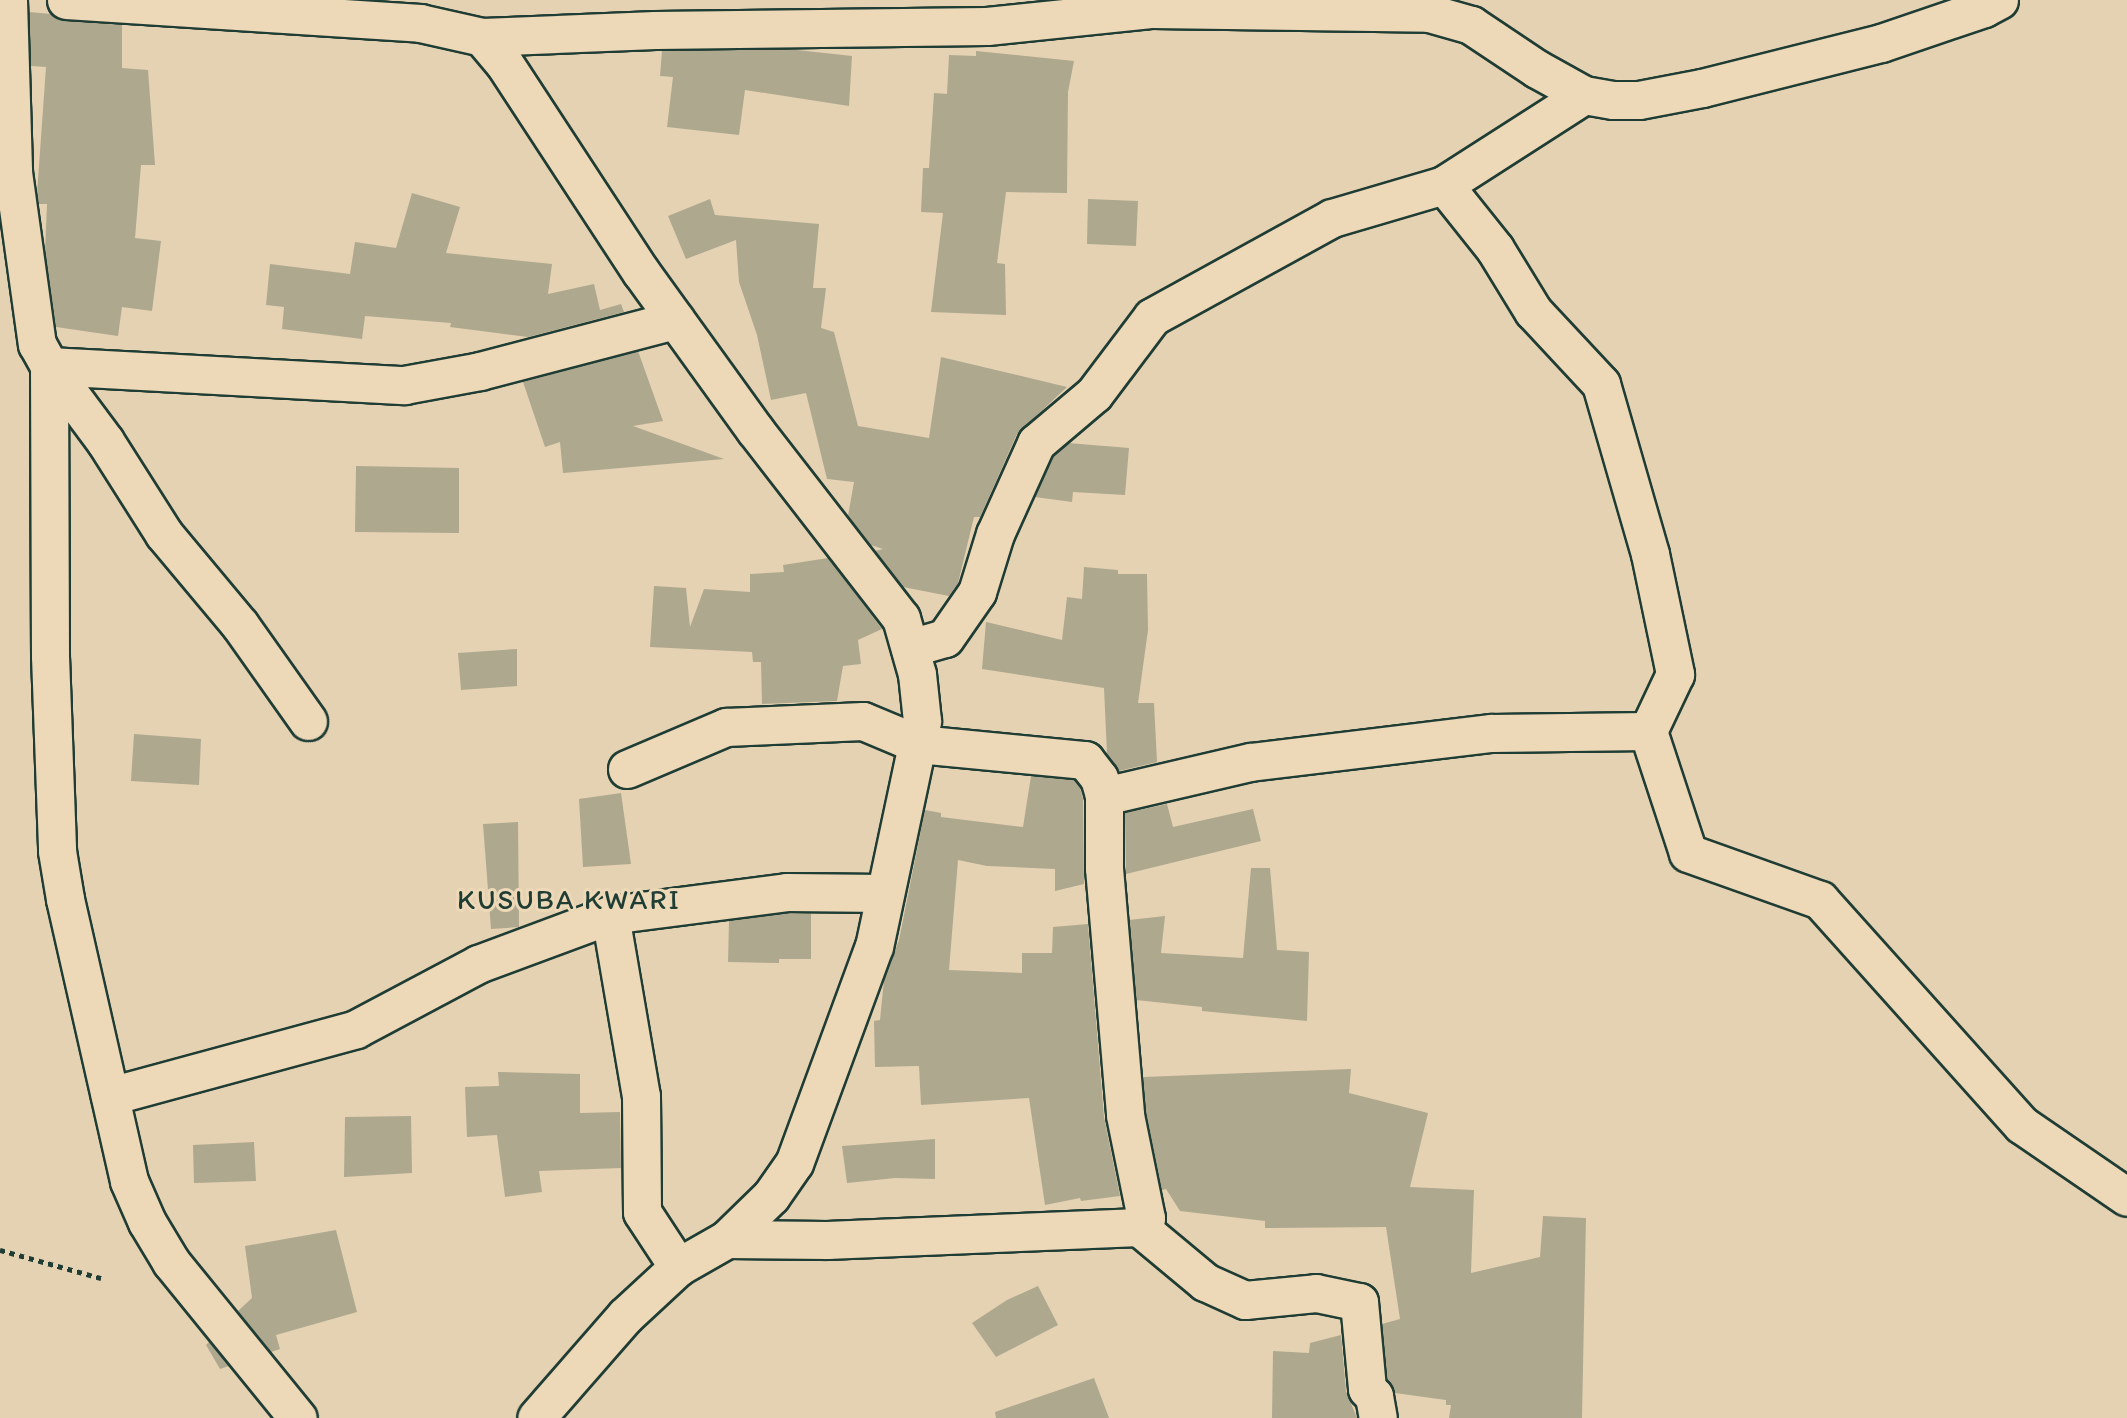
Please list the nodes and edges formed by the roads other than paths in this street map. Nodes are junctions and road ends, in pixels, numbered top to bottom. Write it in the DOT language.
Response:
graph roads {
  1 [pos="8,0"];
  2 [pos="66,0"];
  3 [pos="1999,0"];
  4 [pos="1151,4"];
  5 [pos="879,14"];
  6 [pos="482,37"];
  7 [pos="1584,95"];
  8 [pos="1444,185"];
  9 [pos="675,320"];
  10 [pos="49,366"];
  11 [pos="910,648"];
  12 [pos="308,721"];
  13 [pos="1648,731"];
  14 [pos="918,744"];
  15 [pos="627,769"];
  16 [pos="1104,796"];
  17 [pos="885,893"];
  18 [pos="610,915"];
  19 [pos="110,1096"];
  20 [pos="2127,1196"];
  21 [pos="1139,1227"];
  22 [pos="727,1239"];
  23 [pos="678,1267"];
  24 [pos="298,1418"];
  25 [pos="536,1418"];
  26 [pos="1378,1418"];
  1 -- 10 [label="street"];
  2 -- 6 [label="street"];
  3 -- 7 [label="street"];
  4 -- 5 [label="street"];
  4 -- 7 [label="street"];
  5 -- 6 [label="street"];
  6 -- 9 [label="street"];
  7 -- 8 [label="street"];
  8 -- 11 [label="street"];
  8 -- 13 [label="street"];
  9 -- 10 [label="street"];
  9 -- 11 [label="street"];
  10 -- 12 [label="street"];
  10 -- 19 [label="street"];
  11 -- 14 [label="street"];
  13 -- 16 [label="street"];
  13 -- 20 [label="street"];
  14 -- 15 [label="street"];
  14 -- 16 [label="street"];
  14 -- 17 [label="street"];
  16 -- 21 [label="street"];
  17 -- 18 [label="street"];
  17 -- 22 [label="street"];
  18 -- 19 [label="street"];
  18 -- 23 [label="street"];
  19 -- 24 [label="street"];
  21 -- 22 [label="street"];
  21 -- 26 [label="street"];
  22 -- 23 [label="street"];
  23 -- 25 [label="street"];
}
